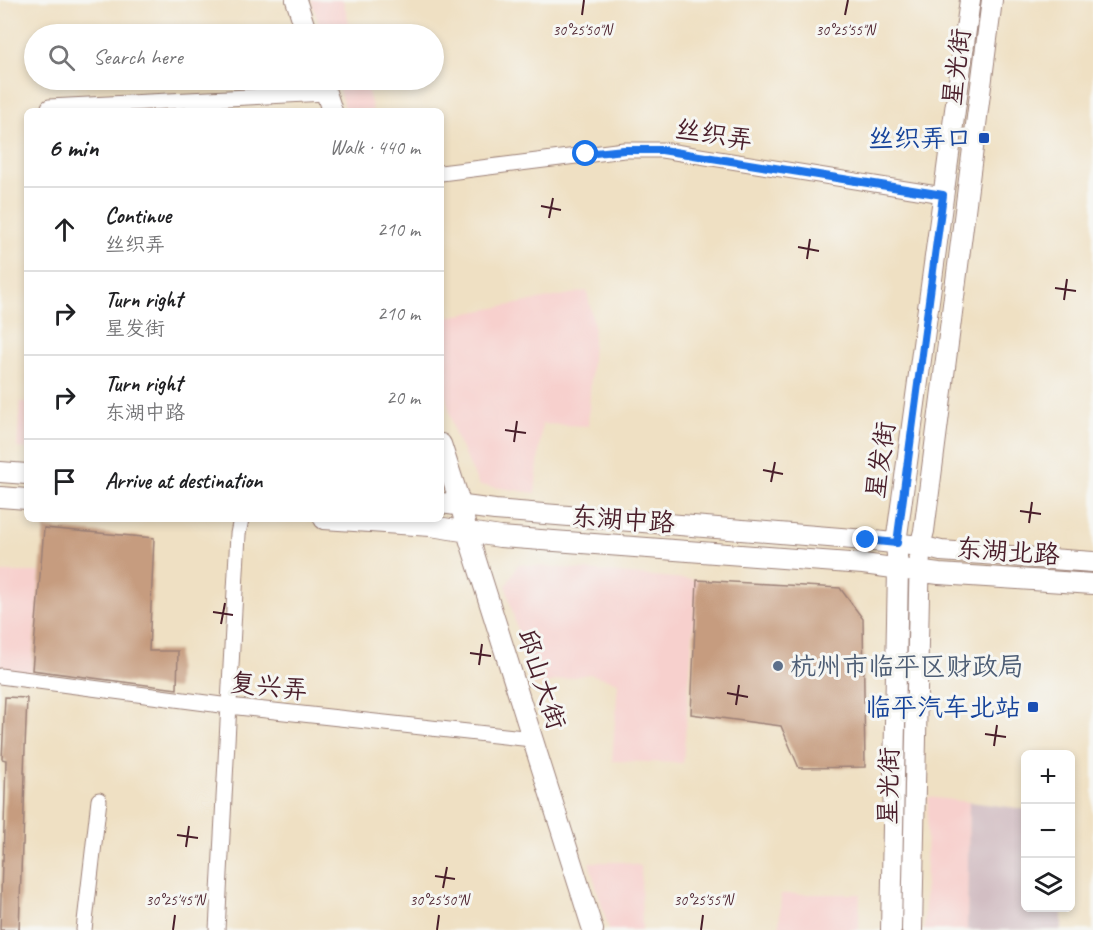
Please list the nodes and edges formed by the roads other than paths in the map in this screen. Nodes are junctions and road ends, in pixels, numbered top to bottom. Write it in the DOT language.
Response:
graph roads {
  1 [pos="296,0"];
  2 [pos="970,0"];
  3 [pos="992,0"];
  4 [pos="304,24"];
  5 [pos="327,95"];
  6 [pos="49,107"];
  7 [pos="444,173"];
  8 [pos="943,195"];
  9 [pos="444,456"];
  10 [pos="0,472"];
  11 [pos="24,474"];
  12 [pos="0,497"];
  13 [pos="454,498"];
  14 [pos="24,499"];
  15 [pos="240,522"];
  16 [pos="370,522"];
  17 [pos="467,532"];
  18 [pos="897,543"];
  19 [pos="920,546"];
  20 [pos="1093,562"];
  21 [pos="898,568"];
  22 [pos="919,572"];
  23 [pos="1093,584"];
  24 [pos="0,676"];
  25 [pos="229,706"];
  26 [pos="532,739"];
  27 [pos="99,800"];
  28 [pos="84,930"];
  29 [pos="216,930"];
  30 [pos="593,930"];
  31 [pos="891,930"];
  32 [pos="912,930"];
  1 -- 4 [label="main road"];
  2 -- 8 [label="main road, 星发街"];
  3 -- 19 [label="main road, 星光街"];
  5 -- 6 [label="street"];
  7 -- 8 [label="street, 丝织弄"];
  8 -- 18 [label="main road, 星发街"];
  9 -- 13 [label="main road, 邱山大街"];
  10 -- 11 [label="main road"];
  12 -- 14 [label="main road"];
  13 -- 17 [label="main road, 邱山大街"];
  13 -- 18 [label="main road, 东湖中路"];
  15 -- 25 [label="street"];
  16 -- 17 [label="main road, 东湖中路"];
  17 -- 21 [label="main road, 东湖中路"];
  17 -- 26 [label="main road, 邱山大街"];
  18 -- 19 [label="main road, 东湖中路"];
  18 -- 21 [label="main road, 星发街"];
  19 -- 20 [label="main road, 东湖北路"];
  19 -- 22 [label="main road, 星光街"];
  21 -- 22 [label="main road, 东湖中路"];
  21 -- 31 [label="main road, 星发街"];
  22 -- 23 [label="main road, 东湖北路"];
  22 -- 32 [label="main road, 星光街"];
  24 -- 25 [label="street, 复兴弄"];
  25 -- 26 [label="street, 复兴弄"];
  25 -- 29 [label="street"];
  26 -- 30 [label="main road, 邱山大街"];
  27 -- 28 [label="street"];
}
